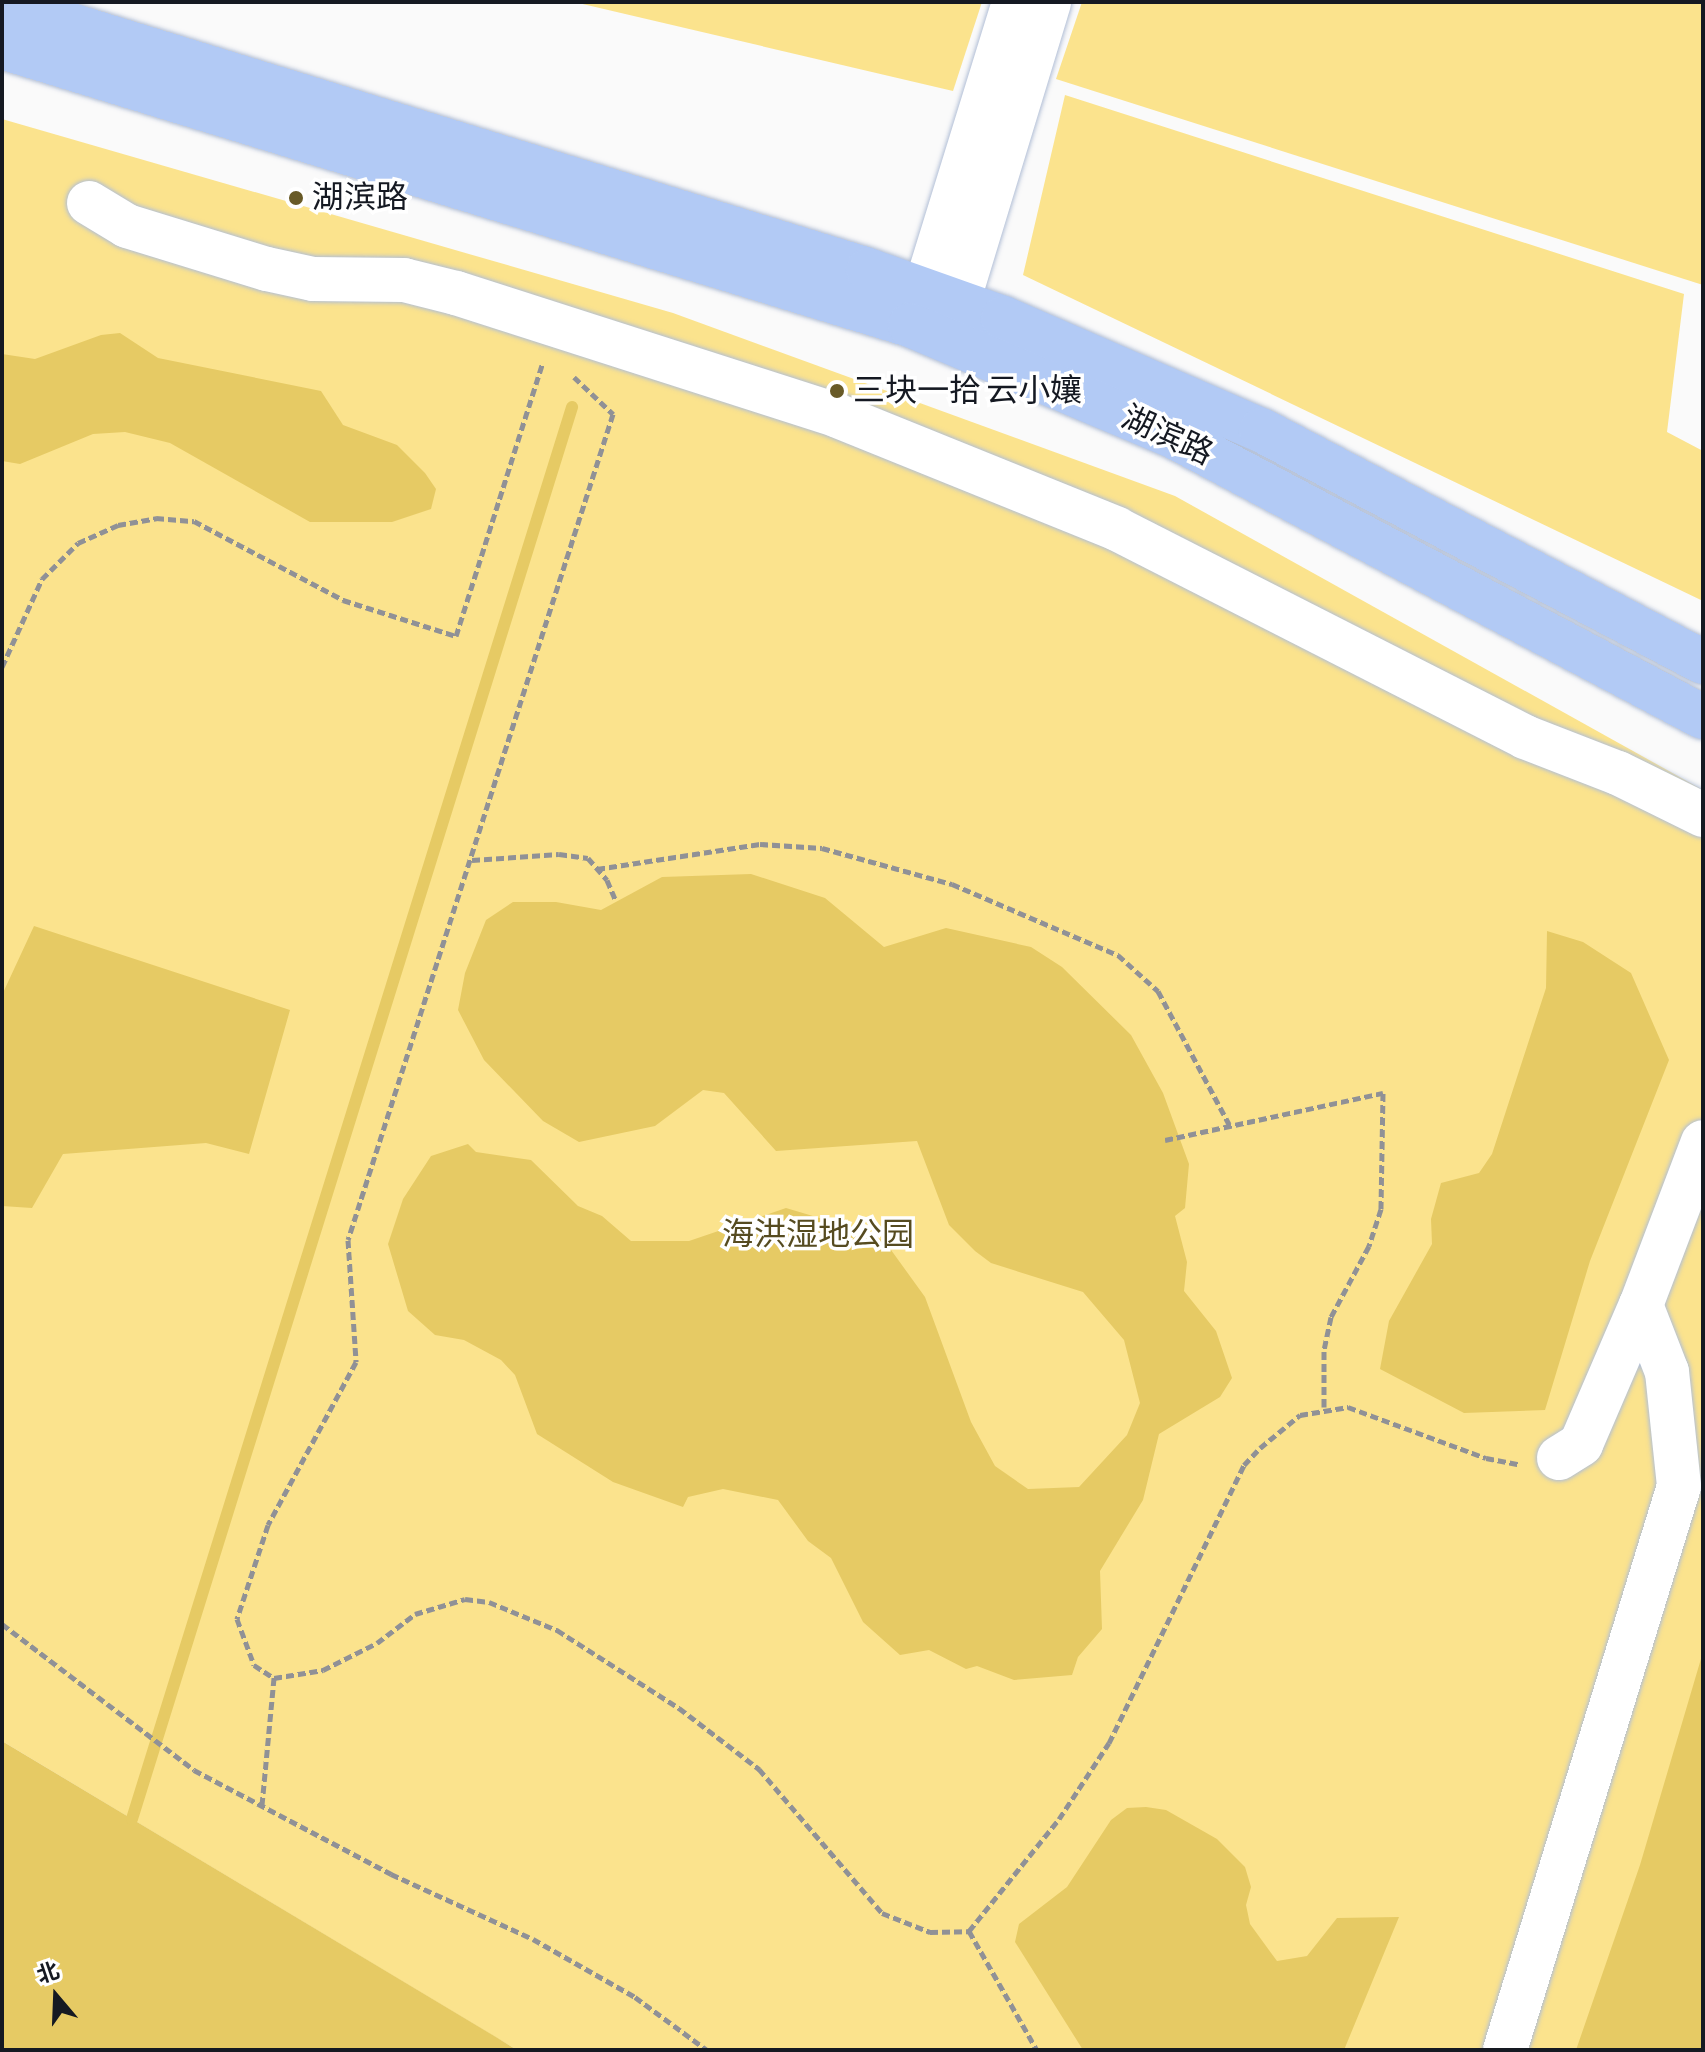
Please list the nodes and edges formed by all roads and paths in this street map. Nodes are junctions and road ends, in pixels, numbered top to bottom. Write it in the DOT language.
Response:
graph roads {
  1 [pos="1014,2"];
  2 [pos="1049,2"];
  3 [pos="2,4"];
  4 [pos="2,47"];
  5 [pos="89,203"];
  6 [pos="942,296"];
  7 [pos="557,363"];
  8 [pos="568,370"];
  9 [pos="1703,662"];
  10 [pos="2,667"];
  11 [pos="1703,717"];
  12 [pos="1703,815"];
  13 [pos="472,860"];
  14 [pos="597,869"];
  15 [pos="615,899"];
  16 [pos="1229,1124"];
  17 [pos="1165,1140"];
  18 [pos="1703,1142"];
  19 [pos="1641,1305"];
  20 [pos="1324,1407"];
  21 [pos="1559,1458"];
  22 [pos="2,1624"];
  23 [pos="274,1678"];
  24 [pos="262,1805"];
  25 [pos="969,1931"];
  26 [pos="707,2050"];
  27 [pos="1037,2050"];
  28 [pos="1505,2050"];
  1 -- 6 [label="lane"];
  2 -- 6 [label="lane"];
  3 -- 6 [label="main road, 湖滨路"];
  4 -- 11 [label="main road, 湖滨路"];
  5 -- 12 [label="lane"];
  6 -- 9 [label="main road, 湖滨路"];
  7 -- 10 [label="path"];
  8 -- 13 [label="path"];
  13 -- 14 [label="path"];
  13 -- 23 [label="path"];
  14 -- 15 [label="path"];
  14 -- 16 [label="path"];
  16 -- 17 [label="path"];
  16 -- 20 [label="path"];
  18 -- 19 [label="lane"];
  19 -- 21 [label="lane"];
  19 -- 28 [label="lane"];
  20 -- 21 [label="path"];
  20 -- 25 [label="path"];
  22 -- 24 [label="path"];
  23 -- 24 [label="path"];
  23 -- 25 [label="path"];
  24 -- 26 [label="path"];
  25 -- 27 [label="path"];
}
